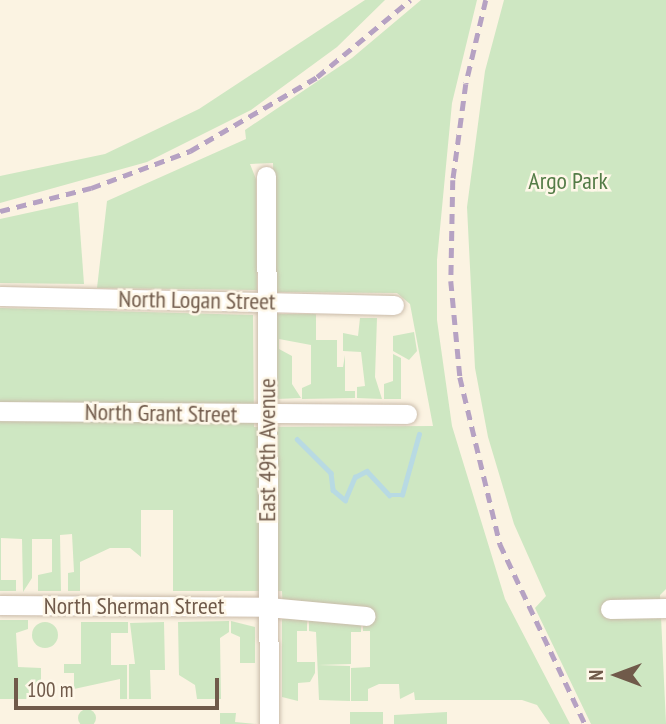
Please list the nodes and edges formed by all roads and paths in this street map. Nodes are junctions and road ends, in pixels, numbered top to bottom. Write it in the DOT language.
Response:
graph roads {
  1 [pos="266,176"];
  2 [pos="0,296"];
  3 [pos="267,302"];
  4 [pos="394,305"];
  5 [pos="0,411"];
  6 [pos="267,414"];
  7 [pos="407,414"];
  8 [pos="0,605"];
  9 [pos="268,607"];
  10 [pos="666,608"];
  11 [pos="610,609"];
  12 [pos="366,617"];
  13 [pos="269,724"];
  1 -- 3 [label="street, East 49th Avenue"];
  2 -- 3 [label="street, North Logan Street"];
  3 -- 4 [label="street, North Logan Street"];
  3 -- 6 [label="street, East 49th Avenue"];
  5 -- 6 [label="street, North Grant Street"];
  6 -- 7 [label="street, North Grant Street"];
  6 -- 9 [label="street, East 49th Avenue"];
  8 -- 9 [label="street, North Sherman Street"];
  9 -- 12 [label="street, North Sherman Street"];
  9 -- 13 [label="street, East 49th Avenue"];
  10 -- 11 [label="street"];
}
